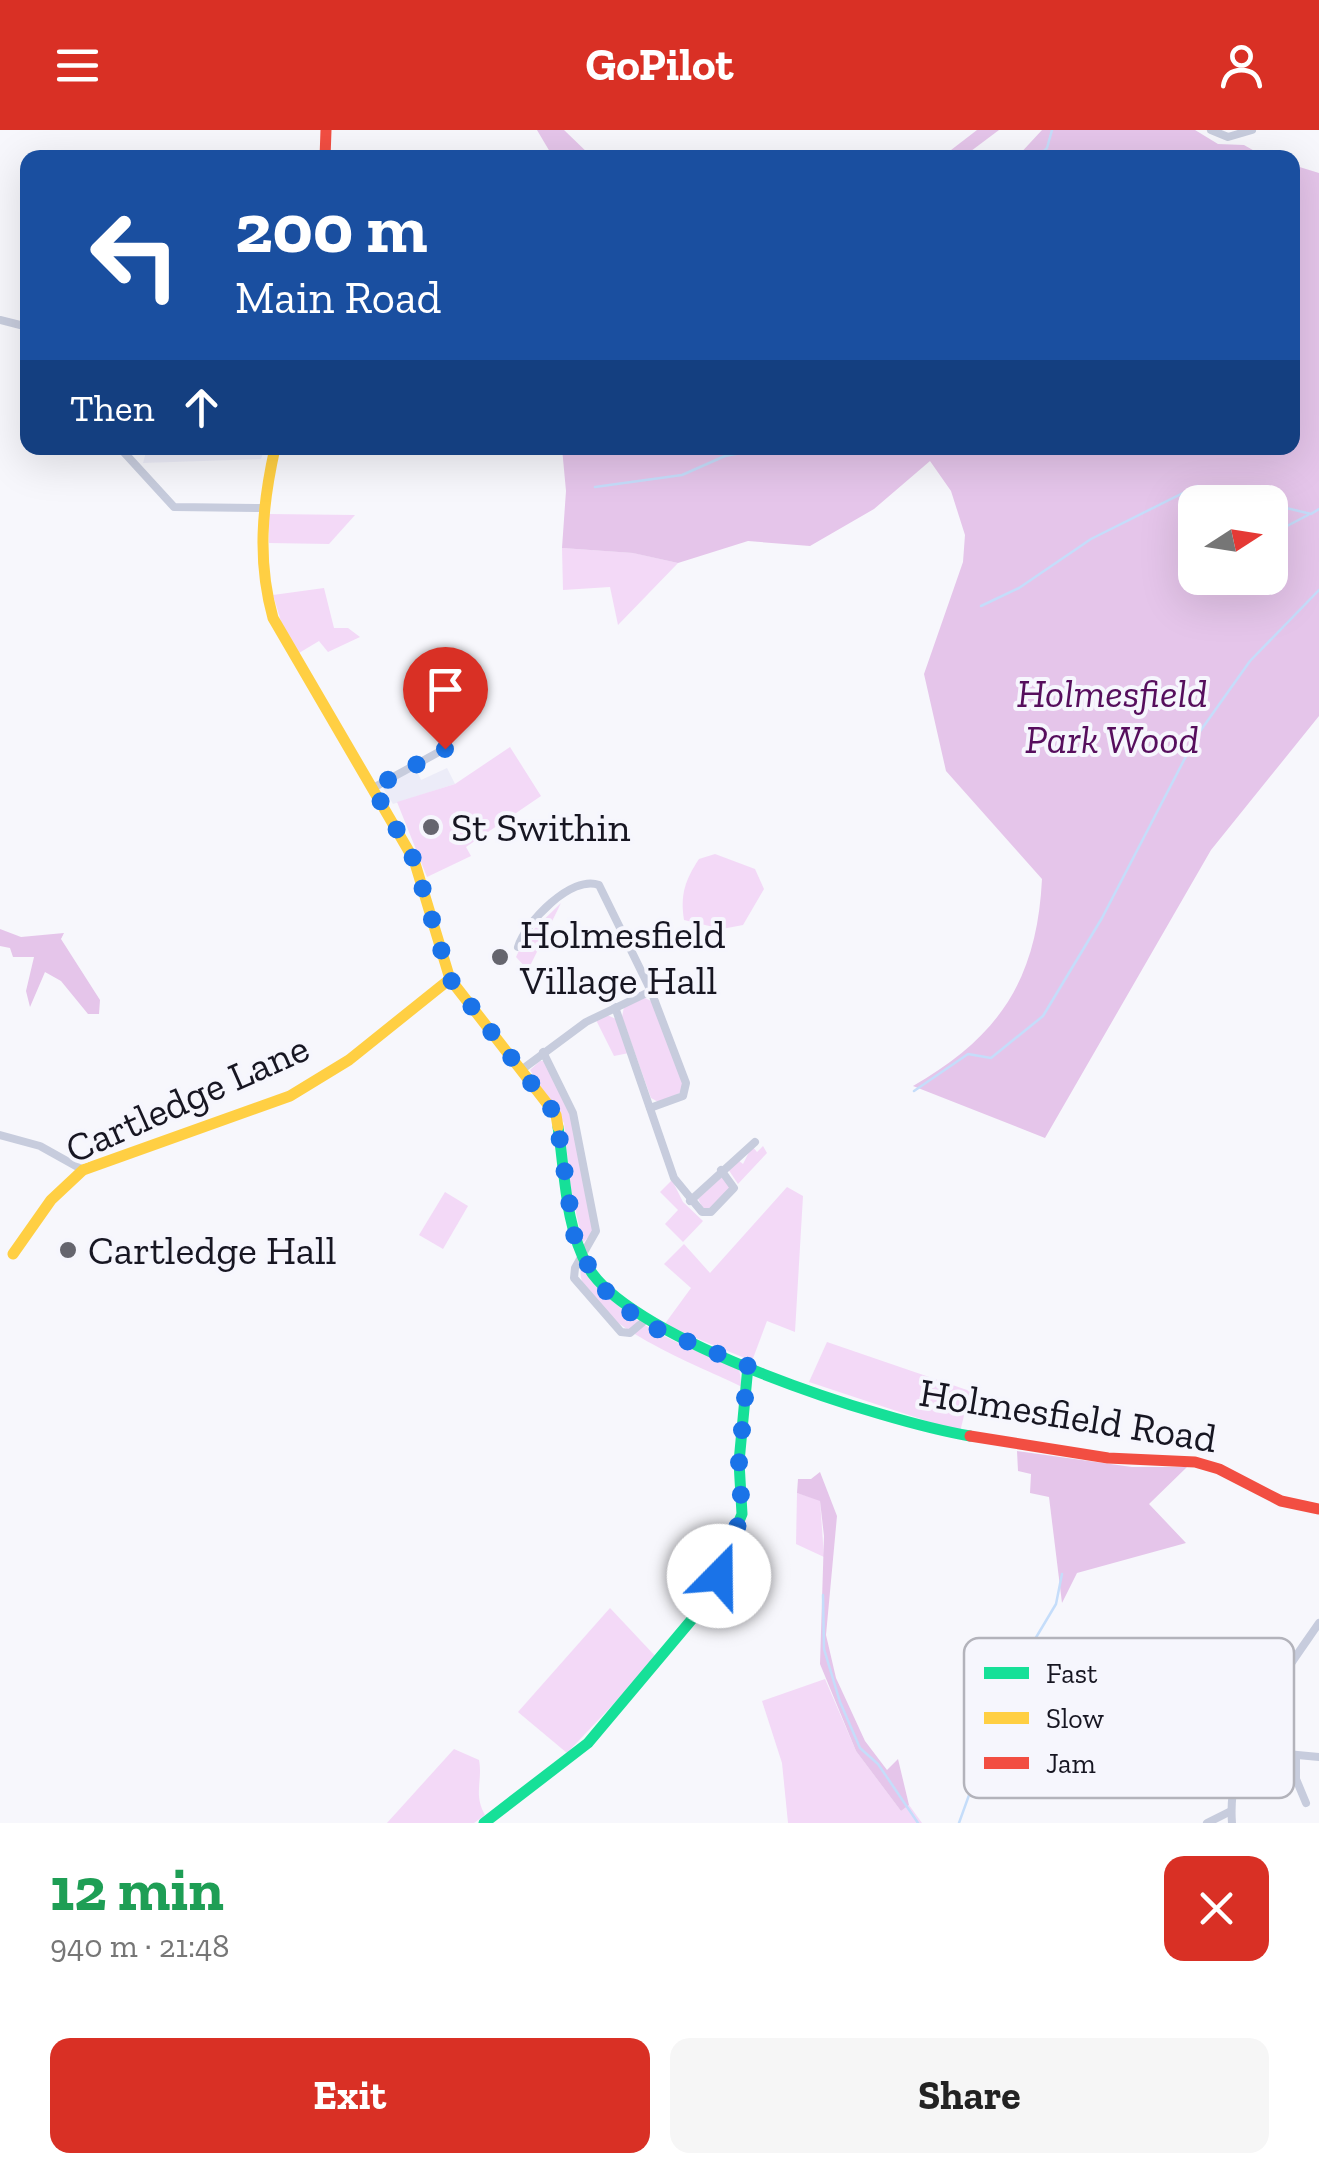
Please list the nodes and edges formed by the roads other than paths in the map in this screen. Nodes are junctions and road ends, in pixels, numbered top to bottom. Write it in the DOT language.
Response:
graph roads {
  1 [pos="1210,130"];
  2 [pos="1252,130"];
  3 [pos="126,455"];
  4 [pos="273,455"];
  5 [pos="262,508"];
  6 [pos="448,746"];
  7 [pos="373,788"];
  8 [pos="518,947"];
  9 [pos="450,979"];
  10 [pos="651,991"];
  11 [pos="615,1007"];
  12 [pos="543,1052"];
  13 [pos="524,1068"];
  14 [pos="650,1108"];
  15 [pos="0,1135"];
  16 [pos="754,1142"];
  17 [pos="84,1170"];
  18 [pos="721,1170"];
  19 [pos="690,1201"];
  20 [pos="13,1254"];
  21 [pos="581,1255"];
  22 [pos="643,1322"];
  23 [pos="748,1366"];
  24 [pos="1319,1508"];
  25 [pos="1319,1623"];
  26 [pos="1307,1640"];
  27 [pos="1316,1647"];
  28 [pos="1294,1661"];
  29 [pos="1296,1756"];
  30 [pos="1319,1757"];
  31 [pos="1234,1798"];
  32 [pos="1306,1802"];
  33 [pos="1231,1811"];
  34 [pos="484,1823"];
  35 [pos="1208,1823"];
  36 [pos="1232,1823"];
  1 -- 2 [label="street"];
  3 -- 5 [label="street"];
  4 -- 5 [label="main road"];
  5 -- 7 [label="main road"];
  6 -- 7 [label="street"];
  7 -- 9 [label="main road"];
  8 -- 10 [label="street"];
  9 -- 13 [label="main road"];
  9 -- 17 [label="main road, Cartledge Lane"];
  10 -- 11 [label="street"];
  10 -- 14 [label="street"];
  11 -- 12 [label="street"];
  11 -- 14 [label="street"];
  12 -- 13 [label="street"];
  12 -- 21 [label="street"];
  13 -- 21 [label="main road"];
  14 -- 19 [label="street"];
  15 -- 17 [label="street"];
  16 -- 18 [label="street"];
  17 -- 20 [label="main road, Cartledge Lane"];
  18 -- 19 [label="street"];
  18 -- 19 [label="street"];
  21 -- 22 [label="main road, Holmesfield Road"];
  21 -- 22 [label="street"];
  22 -- 23 [label="main road, Holmesfield Road"];
  23 -- 24 [label="main road, Holmesfield Road"];
  23 -- 34 [label="main road"];
  25 -- 26 [label="street"];
  26 -- 27 [label="street"];
  26 -- 28 [label="street"];
  29 -- 30 [label="street"];
  29 -- 32 [label="street"];
  31 -- 33 [label="street"];
  33 -- 35 [label="street"];
  33 -- 36 [label="street"];
}
